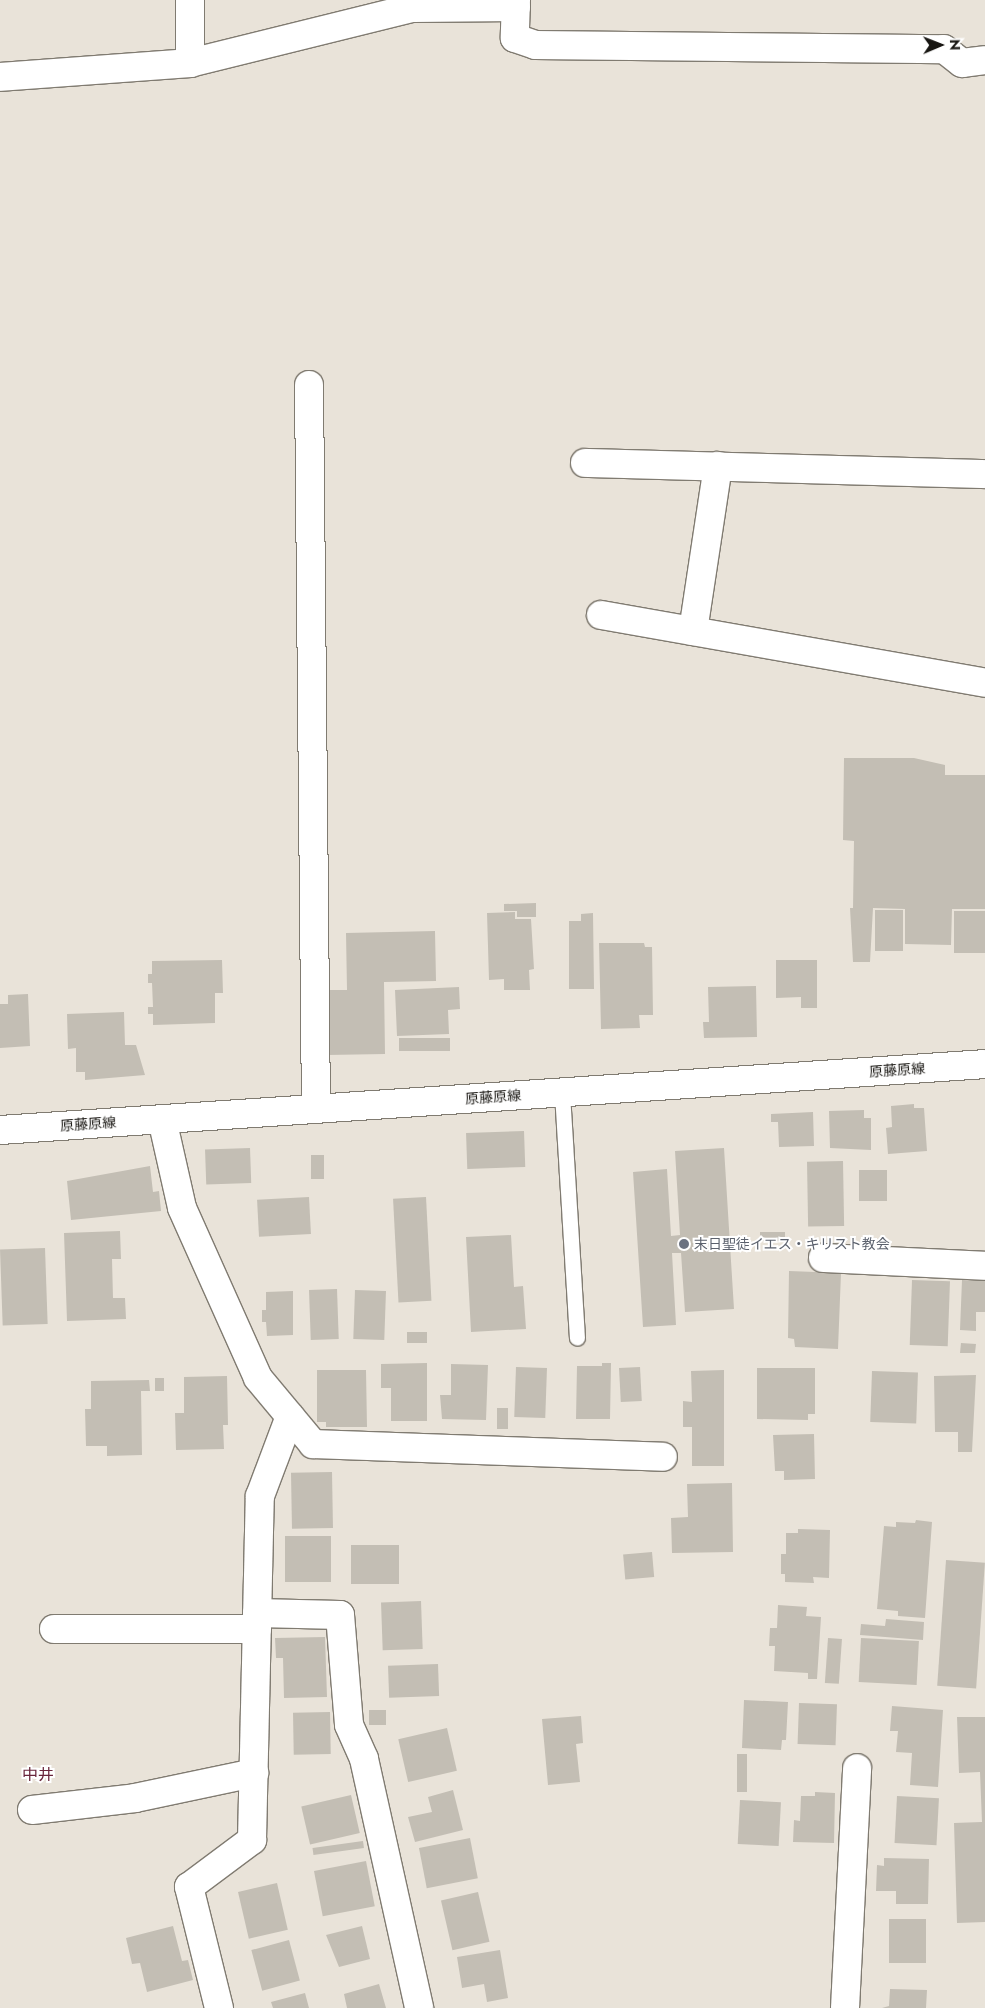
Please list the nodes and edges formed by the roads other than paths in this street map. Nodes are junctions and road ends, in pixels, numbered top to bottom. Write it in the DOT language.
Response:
graph roads {
  1 [pos="190,0"];
  2 [pos="516,3"];
  3 [pos="985,60"];
  4 [pos="190,63"];
  5 [pos="0,77"];
  6 [pos="309,385"];
  7 [pos="585,463"];
  8 [pos="718,466"];
  9 [pos="985,474"];
  10 [pos="601,615"];
  11 [pos="693,632"];
  12 [pos="985,683"];
  13 [pos="985,1064"];
  14 [pos="562,1093"];
  15 [pos="316,1109"];
  16 [pos="162,1118"];
  17 [pos="0,1130"];
  18 [pos="823,1258"];
  19 [pos="985,1266"];
  20 [pos="577,1338"];
  21 [pos="290,1416"];
  22 [pos="663,1457"];
  23 [pos="257,1621"];
  24 [pos="54,1629"];
  25 [pos="857,1768"];
  26 [pos="254,1773"];
  27 [pos="32,1810"];
  28 [pos="220,2008"];
  29 [pos="419,2008"];
  30 [pos="845,2008"];
  1 -- 4 [label="street"];
  2 -- 3 [label="street"];
  2 -- 4 [label="street"];
  4 -- 5 [label="street"];
  6 -- 15 [label="street"];
  7 -- 8 [label="street"];
  8 -- 9 [label="street"];
  8 -- 11 [label="street"];
  10 -- 11 [label="street"];
  11 -- 12 [label="street"];
  13 -- 14 [label="street, 原藤原線"];
  14 -- 15 [label="street, 原藤原線"];
  14 -- 20 [label="lane"];
  15 -- 16 [label="street, 原藤原線"];
  16 -- 17 [label="street, 原藤原線"];
  16 -- 21 [label="street"];
  18 -- 19 [label="street"];
  21 -- 22 [label="street"];
  21 -- 23 [label="street"];
  23 -- 24 [label="street"];
  23 -- 26 [label="street"];
  23 -- 29 [label="street"];
  25 -- 30 [label="street"];
  26 -- 27 [label="street"];
  26 -- 28 [label="street"];
}
